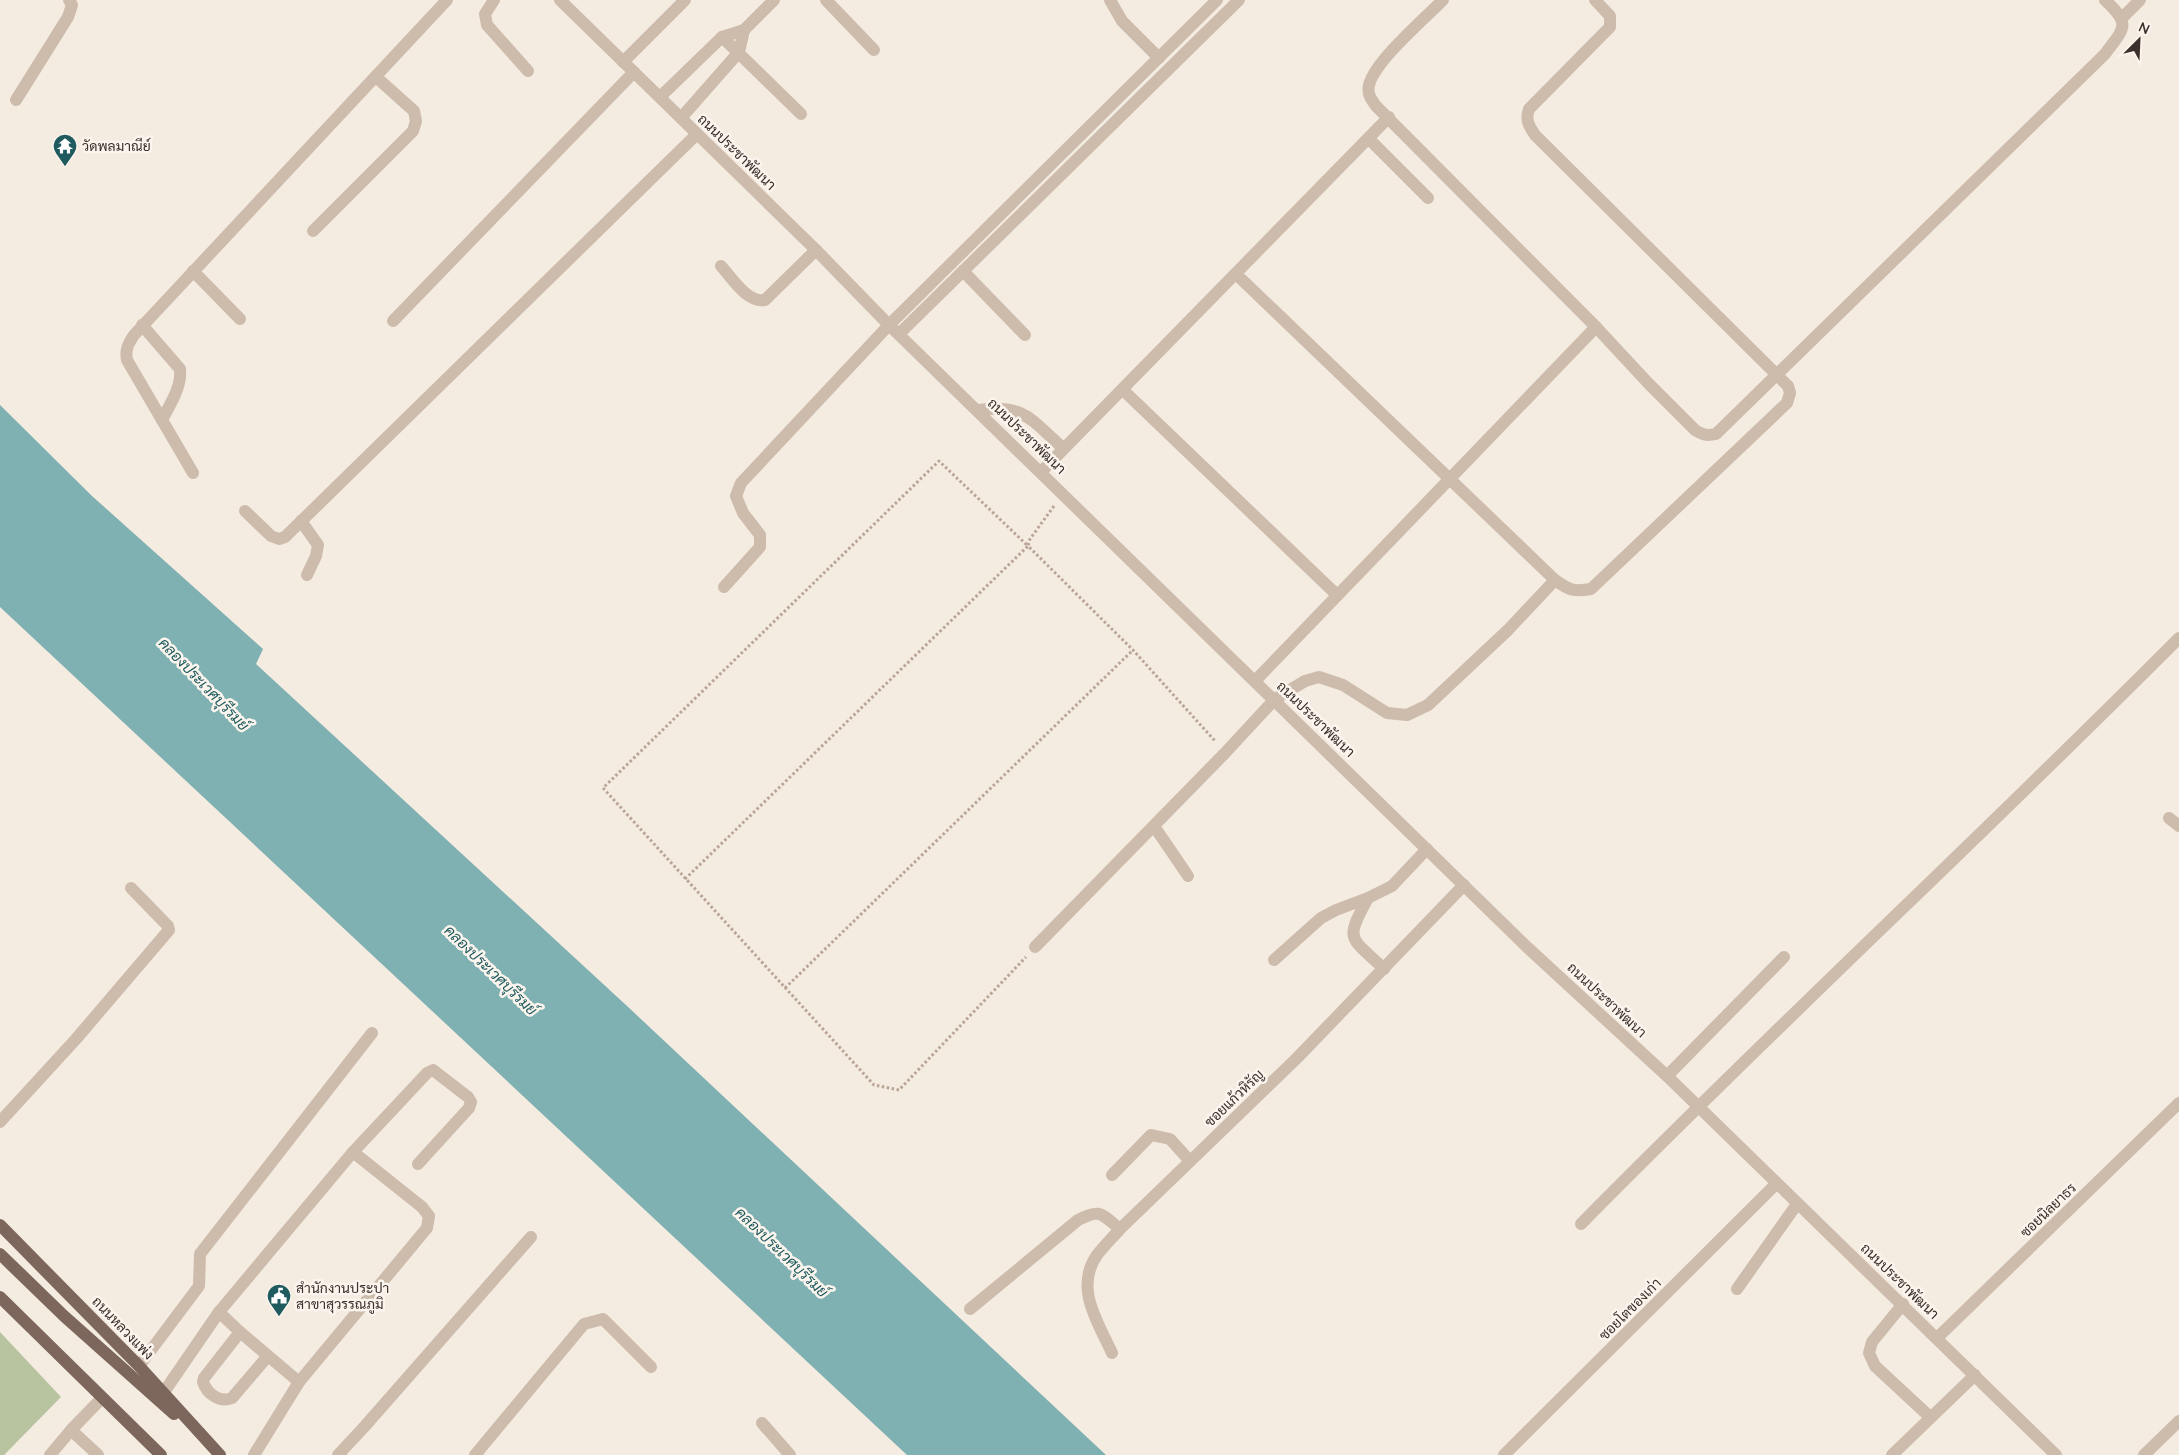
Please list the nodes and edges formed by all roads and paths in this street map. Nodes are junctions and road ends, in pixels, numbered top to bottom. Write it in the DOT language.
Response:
graph roads {
  1 [pos="69,0"];
  2 [pos="447,0"];
  3 [pos="494,0"];
  4 [pos="560,0"];
  5 [pos="685,0"];
  6 [pos="774,0"];
  7 [pos="826,0"];
  8 [pos="1110,0"];
  9 [pos="1217,0"];
  10 [pos="1239,0"];
  11 [pos="1443,0"];
  12 [pos="1595,0"];
  13 [pos="2105,0"];
  14 [pos="2140,0"];
  15 [pos="2122,18"];
  16 [pos="744,30"];
  17 [pos="722,36"];
  18 [pos="874,50"];
  19 [pos="739,52"];
  20 [pos="1159,58"];
  21 [pos="624,62"];
  22 [pos="528,71"];
  23 [pos="634,72"];
  24 [pos="376,77"];
  25 [pos="660,97"];
  26 [pos="16,100"];
  27 [pos="801,114"];
  28 [pos="1389,117"];
  29 [pos="681,118"];
  30 [pos="697,134"];
  31 [pos="1369,139"];
  32 [pos="1428,198"];
  33 [pos="313,231"];
  34 [pos="816,250"];
  35 [pos="721,266"];
  36 [pos="193,271"];
  37 [pos="964,271"];
  38 [pos="1237,275"];
  39 [pos="240,319"];
  40 [pos="393,322"];
  41 [pos="142,325"];
  42 [pos="1596,327"];
  43 [pos="894,329"];
  44 [pos="1025,335"];
  45 [pos="1777,376"];
  46 [pos="1123,390"];
  47 [pos="979,410"];
  48 [pos="162,420"];
  49 [pos="1063,448"];
  50 [pos="1042,471"];
  51 [pos="193,473"];
  52 [pos="1450,479"];
  53 [pos="1063,492"];
  54 [pos="245,511"];
  55 [pos="301,521"];
  56 [pos="1028,546"];
  57 [pos="307,575"];
  58 [pos="1554,580"];
  59 [pos="724,587"];
  60 [pos="1338,595"];
  61 [pos="2179,638"];
  62 [pos="1133,650"];
  63 [pos="1255,680"];
  64 [pos="1275,700"];
  65 [pos="1225,753"];
  66 [pos="2169,818"];
  67 [pos="1154,826"];
  68 [pos="2179,826"];
  69 [pos="1427,848"];
  70 [pos="1188,876"];
  71 [pos="685,878"];
  72 [pos="1464,885"];
  73 [pos="131,888"];
  74 [pos="1368,898"];
  75 [pos="1035,947"];
  76 [pos="1784,957"];
  77 [pos="1274,960"];
  78 [pos="1384,969"];
  79 [pos="785,988"];
  80 [pos="372,1033"];
  81 [pos="1667,1076"];
  82 [pos="2179,1103"];
  83 [pos="1697,1106"];
  84 [pos="0,1122"];
  85 [pos="353,1152"];
  86 [pos="1190,1161"];
  87 [pos="418,1164"];
  88 [pos="1112,1175"];
  89 [pos="1776,1184"];
  90 [pos="1797,1204"];
  91 [pos="1581,1224"];
  92 [pos="0,1225"];
  93 [pos="1120,1229"];
  94 [pos="531,1237"];
  95 [pos="0,1254"];
  96 [pos="1737,1289"];
  97 [pos="0,1297"];
  98 [pos="1903,1304"];
  99 [pos="970,1309"];
  100 [pos="218,1312"];
  101 [pos="240,1332"];
  102 [pos="1937,1338"];
  103 [pos="1112,1353"];
  104 [pos="268,1356"];
  105 [pos="139,1366"];
  106 [pos="650,1368"];
  107 [pos="1975,1375"];
  108 [pos="299,1382"];
  109 [pos="164,1392"];
  110 [pos="102,1398"];
  111 [pos="1930,1417"];
  112 [pos="2179,1421"];
  113 [pos="762,1423"];
  114 [pos="71,1430"];
  115 [pos="217,1452"];
  116 [pos="50,1455"];
  117 [pos="98,1455"];
  118 [pos="161,1455"];
  119 [pos="254,1455"];
  120 [pos="338,1455"];
  121 [pos="475,1455"];
  122 [pos="790,1455"];
  123 [pos="1504,1455"];
  124 [pos="1892,1455"];
  125 [pos="2056,1455"];
  126 [pos="2144,1455"];
  1 -- 26 [label="street"];
  2 -- 24 [label="street"];
  3 -- 22 [label="street"];
  4 -- 21 [label="street, ถนนประชาพัฒนา"];
  5 -- 21 [label="street"];
  6 -- 16 [label="street"];
  7 -- 18 [label="street"];
  8 -- 20 [label="street"];
  9 -- 20 [label="street"];
  10 -- 37 [label="street"];
  11 -- 28 [label="street"];
  12 -- 45 [label="street"];
  13 -- 15 [label="street"];
  14 -- 15 [label="street"];
  15 -- 45 [label="street"];
  16 -- 17 [label="street"];
  16 -- 19 [label="street"];
  17 -- 19 [label="street"];
  17 -- 25 [label="street"];
  19 -- 27 [label="street"];
  19 -- 29 [label="street"];
  20 -- 43 [label="street"];
  21 -- 23 [label="street, ถนนประชาพัฒนา"];
  23 -- 25 [label="street, ถนนประชาพัฒนา"];
  23 -- 40 [label="street"];
  24 -- 33 [label="street"];
  24 -- 36 [label="street"];
  25 -- 29 [label="street, ถนนประชาพัฒนา"];
  28 -- 31 [label="street"];
  28 -- 42 [label="street"];
  29 -- 30 [label="street, ถนนประชาพัฒนา"];
  30 -- 34 [label="street, ถนนประชาพัฒนา"];
  30 -- 55 [label="street"];
  31 -- 32 [label="street"];
  31 -- 38 [label="street"];
  34 -- 35 [label="street"];
  34 -- 43 [label="street, ถนนประชาพัฒนา"];
  36 -- 39 [label="street"];
  36 -- 41 [label="street"];
  37 -- 43 [label="street"];
  37 -- 44 [label="street"];
  38 -- 46 [label="street"];
  38 -- 52 [label="street"];
  41 -- 48 [label="street"];
  41 -- 48 [label="street"];
  42 -- 45 [label="street"];
  42 -- 52 [label="street"];
  43 -- 47 [label="street, ถนนประชาพัฒนา"];
  43 -- 59 [label="street"];
  45 -- 58 [label="street"];
  46 -- 49 [label="street"];
  46 -- 60 [label="street"];
  47 -- 49 [label="street"];
  47 -- 50 [label="street, ถนนประชาพัฒนา"];
  48 -- 51 [label="street"];
  49 -- 50 [label="street"];
  50 -- 53 [label="street, ถนนประชาพัฒนา"];
  52 -- 58 [label="street"];
  52 -- 60 [label="street"];
  53 -- 56 [label="path"];
  53 -- 63 [label="street, ถนนประชาพัฒนา"];
  54 -- 55 [label="street"];
  55 -- 57 [label="street"];
  56 -- 62 [label="path"];
  56 -- 71 [label="path"];
  56 -- 71 [label="path"];
  58 -- 64 [label="street"];
  60 -- 63 [label="street"];
  61 -- 83 [label="street"];
  62 -- 65 [label="path"];
  62 -- 79 [label="path"];
  63 -- 64 [label="street, ถนนประชาพัฒนา"];
  64 -- 65 [label="street"];
  64 -- 69 [label="street, ถนนประชาพัฒนา"];
  65 -- 67 [label="street"];
  66 -- 68 [label="street"];
  67 -- 70 [label="street"];
  67 -- 75 [label="street"];
  69 -- 72 [label="street, ถนนประชาพัฒนา"];
  69 -- 74 [label="street"];
  71 -- 79 [label="path"];
  72 -- 78 [label="street, ซอยแก้วหิรัญ"];
  72 -- 81 [label="street, ถนนประชาพัฒนา"];
  73 -- 84 [label="street"];
  74 -- 77 [label="street"];
  74 -- 78 [label="street"];
  75 -- 79 [label="path"];
  76 -- 81 [label="street"];
  78 -- 86 [label="street, ซอยแก้วหิรัญ"];
  80 -- 105 [label="street"];
  81 -- 83 [label="street, ถนนประชาพัฒนา"];
  82 -- 102 [label="street, ซอยนิลยาธร"];
  83 -- 89 [label="street, ถนนประชาพัฒนา"];
  83 -- 91 [label="street"];
  85 -- 87 [label="street"];
  85 -- 100 [label="street"];
  85 -- 108 [label="street"];
  86 -- 88 [label="street"];
  86 -- 93 [label="street, ซอยแก้วหิรัญ"];
  89 -- 90 [label="street, ถนนประชาพัฒนา"];
  89 -- 123 [label="street, ซอยโตของเก่า"];
  90 -- 96 [label="street"];
  90 -- 98 [label="street, ถนนประชาพัฒนา"];
  92 -- 105 [label="main road, ถนนหลวงแพ่ง"];
  93 -- 99 [label="street"];
  93 -- 103 [label="street, ซอยแก้วหิรัญ"];
  94 -- 120 [label="street"];
  95 -- 115 [label="main road"];
  97 -- 110 [label="main road"];
  98 -- 102 [label="street, ถนนประชาพัฒนา"];
  98 -- 111 [label="street"];
  100 -- 101 [label="street"];
  100 -- 109 [label="street"];
  101 -- 104 [label="street"];
  101 -- 104 [label="street"];
  102 -- 107 [label="street, ถนนประชาพัฒนา"];
  104 -- 108 [label="street"];
  105 -- 109 [label="main road, ถนนหลวงแพ่ง"];
  106 -- 121 [label="street"];
  107 -- 111 [label="street"];
  107 -- 125 [label="street, ถนนประชาพัฒนา"];
  108 -- 119 [label="street"];
  109 -- 115 [label="main road, ถนนหลวงแพ่ง"];
  110 -- 114 [label="street"];
  110 -- 118 [label="main road"];
  111 -- 124 [label="street"];
  112 -- 126 [label="street"];
  113 -- 122 [label="street"];
  114 -- 116 [label="street"];
  114 -- 117 [label="street"];
}
